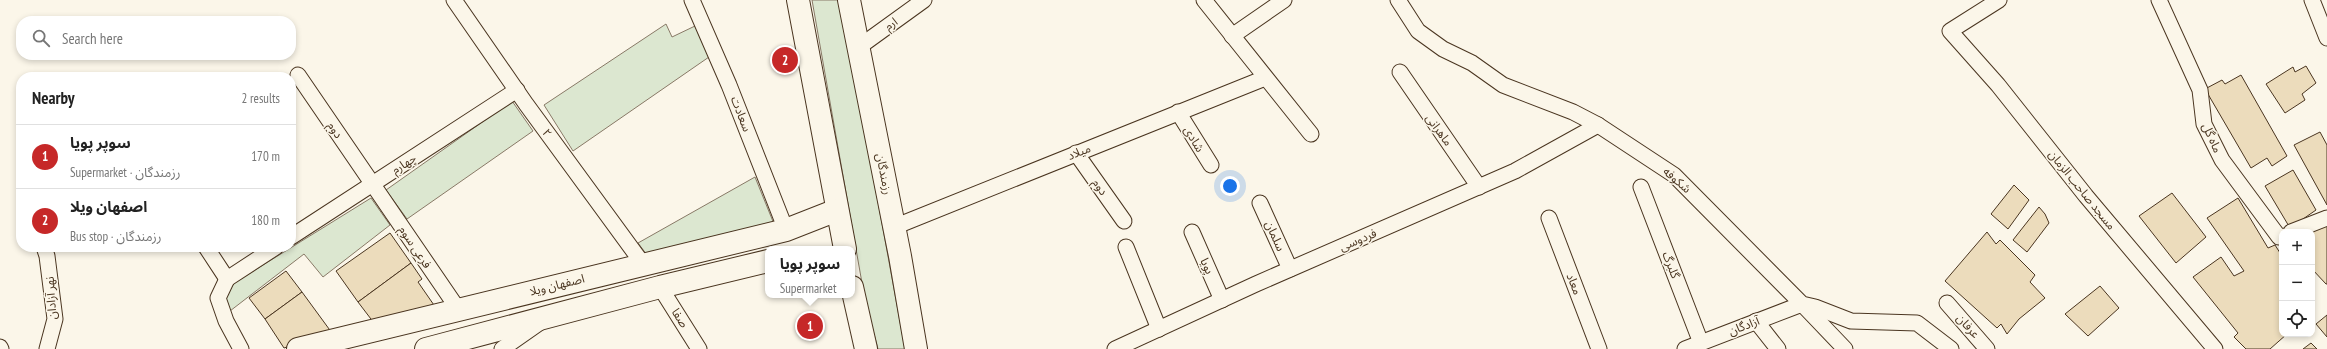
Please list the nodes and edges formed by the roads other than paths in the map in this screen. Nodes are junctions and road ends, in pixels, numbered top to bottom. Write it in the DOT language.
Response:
graph roads {
  1 [pos="454,0"];
  2 [pos="692,0"];
  3 [pos="798,0"];
  4 [pos="850,0"];
  5 [pos="924,0"];
  6 [pos="1204,0"];
  7 [pos="1284,0"];
  8 [pos="1398,0"];
  9 [pos="1999,0"];
  10 [pos="2160,0"];
  11 [pos="2312,0"];
  12 [pos="1232,36"];
  13 [pos="2327,38"];
  14 [pos="859,47"];
  15 [pos="1400,72"];
  16 [pos="298,75"];
  17 [pos="1264,78"];
  18 [pos="517,90"];
  19 [pos="1178,112"];
  20 [pos="1598,125"];
  21 [pos="1311,134"];
  22 [pos="1076,153"];
  23 [pos="1211,166"];
  24 [pos="372,184"];
  25 [pos="1479,187"];
  26 [pos="1641,187"];
  27 [pos="1260,203"];
  28 [pos="837,210"];
  29 [pos="1549,218"];
  30 [pos="2327,218"];
  31 [pos="1124,221"];
  32 [pos="894,227"];
  33 [pos="2299,229"];
  34 [pos="786,230"];
  35 [pos="1192,232"];
  36 [pos="296,235"];
  37 [pos="2279,238"];
  38 [pos="844,246"];
  39 [pos="1126,247"];
  40 [pos="46,252"];
  41 [pos="209,252"];
  42 [pos="268,252"];
  43 [pos="765,262"];
  44 [pos="643,264"];
  45 [pos="1290,269"];
  46 [pos="227,279"];
  47 [pos="660,287"];
  48 [pos="854,298"];
  49 [pos="1222,300"];
  50 [pos="1947,303"];
  51 [pos="1802,304"];
  52 [pos="458,309"];
  53 [pos="549,317"];
  54 [pos="1756,321"];
  55 [pos="1159,328"];
  56 [pos="1701,343"];
  57 [pos="435,348"];
  58 [pos="46,349"];
  59 [pos="241,349"];
  60 [pos="298,349"];
  61 [pos="502,349"];
  62 [pos="699,349"];
  63 [pos="866,349"];
  64 [pos="916,349"];
  65 [pos="1115,349"];
  66 [pos="1599,349"];
  67 [pos="1685,349"];
  68 [pos="1778,349"];
  69 [pos="1845,349"];
  70 [pos="1951,349"];
  71 [pos="1987,349"];
  72 [pos="2215,349"];
  1 -- 18 [label="street, ۲"];
  2 -- 34 [label="street, سعادت"];
  3 -- 28 [label="street"];
  4 -- 14 [label="street, رزمندگان"];
  5 -- 14 [label="street, ارم"];
  6 -- 12 [label="street"];
  7 -- 12 [label="street"];
  8 -- 20 [label="street, شکوفه"];
  9 -- 72 [label="street, مسجد صاحب الزمان"];
  10 -- 37 [label="street, ماه گل"];
  11 -- 13 [label="street"];
  12 -- 17 [label="street"];
  14 -- 32 [label="street, رزمندگان"];
  15 -- 25 [label="street, ماهرانی"];
  16 -- 24 [label="street, دوم"];
  17 -- 19 [label="street, میلاد"];
  17 -- 21 [label="street"];
  18 -- 24 [label="street, چهارم"];
  18 -- 44 [label="street, ۲"];
  19 -- 22 [label="street, میلاد"];
  19 -- 23 [label="street, شادی"];
  20 -- 25 [label="street, فردوسی"];
  20 -- 51 [label="street, شکوفه"];
  22 -- 31 [label="street, دوم"];
  22 -- 32 [label="street, میلاد"];
  24 -- 36 [label="street, چهارم"];
  24 -- 52 [label="street, فرعی سوم"];
  25 -- 45 [label="street, فردوسی"];
  26 -- 56 [label="street, گلبرگ"];
  27 -- 45 [label="street, سلمان"];
  28 -- 34 [label="street, اصفهان ویلا"];
  28 -- 38 [label="street"];
  29 -- 66 [label="street, معاد"];
  30 -- 33 [label="street"];
  32 -- 64 [label="street, رزمندگان"];
  34 -- 44 [label="street, اصفهان ویلا"];
  35 -- 49 [label="street, پویا"];
  39 -- 55 [label="street"];
  40 -- 58 [label="street, نهر آزادان"];
  41 -- 46 [label="street"];
  42 -- 46 [label="street"];
  43 -- 47 [label="street"];
  44 -- 52 [label="street, اصفهان ویلا"];
  45 -- 49 [label="street, فردوسی"];
  46 -- 59 [label="street"];
  47 -- 53 [label="street"];
  47 -- 62 [label="street, صفا"];
  48 -- 63 [label="street"];
  49 -- 55 [label="street, فردوسی"];
  50 -- 71 [label="street, عرفان"];
  51 -- 54 [label="street, آزادگان"];
  51 -- 69 [label="street, شکوفه"];
  51 -- 70 [label="street"];
  52 -- 60 [label="street, اصفهان ویلا"];
  53 -- 57 [label="street"];
  53 -- 61 [label="street"];
  54 -- 56 [label="street, آزادگان"];
  54 -- 68 [label="street"];
  55 -- 65 [label="street, فردوسی"];
  56 -- 67 [label="street, آزادگان"];
}
